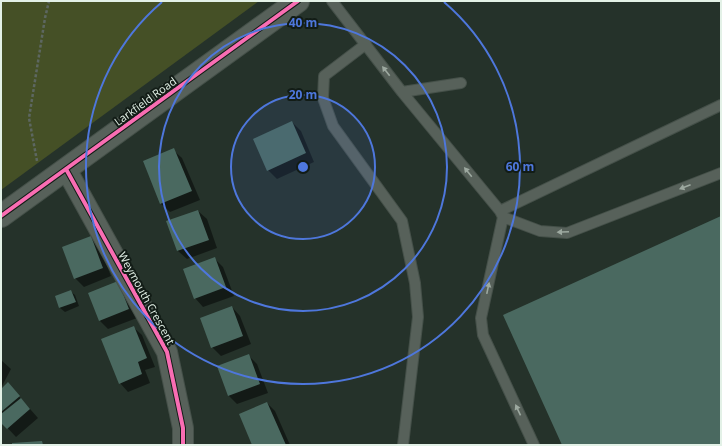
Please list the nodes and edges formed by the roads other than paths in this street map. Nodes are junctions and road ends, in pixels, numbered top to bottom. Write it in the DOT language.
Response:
graph roads {
  1 [pos="298,1"];
  2 [pos="332,1"];
  3 [pos="366,44"];
  4 [pos="461,83"];
  5 [pos="402,92"];
  6 [pos="721,105"];
  7 [pos="66,170"];
  8 [pos="721,173"];
  9 [pos="501,214"];
  10 [pos="1,216"];
  11 [pos="183,445"];
  12 [pos="403,445"];
  13 [pos="534,445"];
  1 -- 7 [label="street, Larkfield Road"];
  2 -- 3 [label="lane"];
  5 -- 3 [label="lane, one-way"];
  3 -- 12 [label="lane"];
  4 -- 5 [label="lane"];
  9 -- 5 [label="lane, one-way"];
  6 -- 9 [label="lane"];
  7 -- 10 [label="street, Larkfield Road"];
  7 -- 11 [label="street, Weymouth Crescent"];
  8 -- 9 [label="lane, one-way"];
  13 -- 9 [label="lane, one-way"];
}
